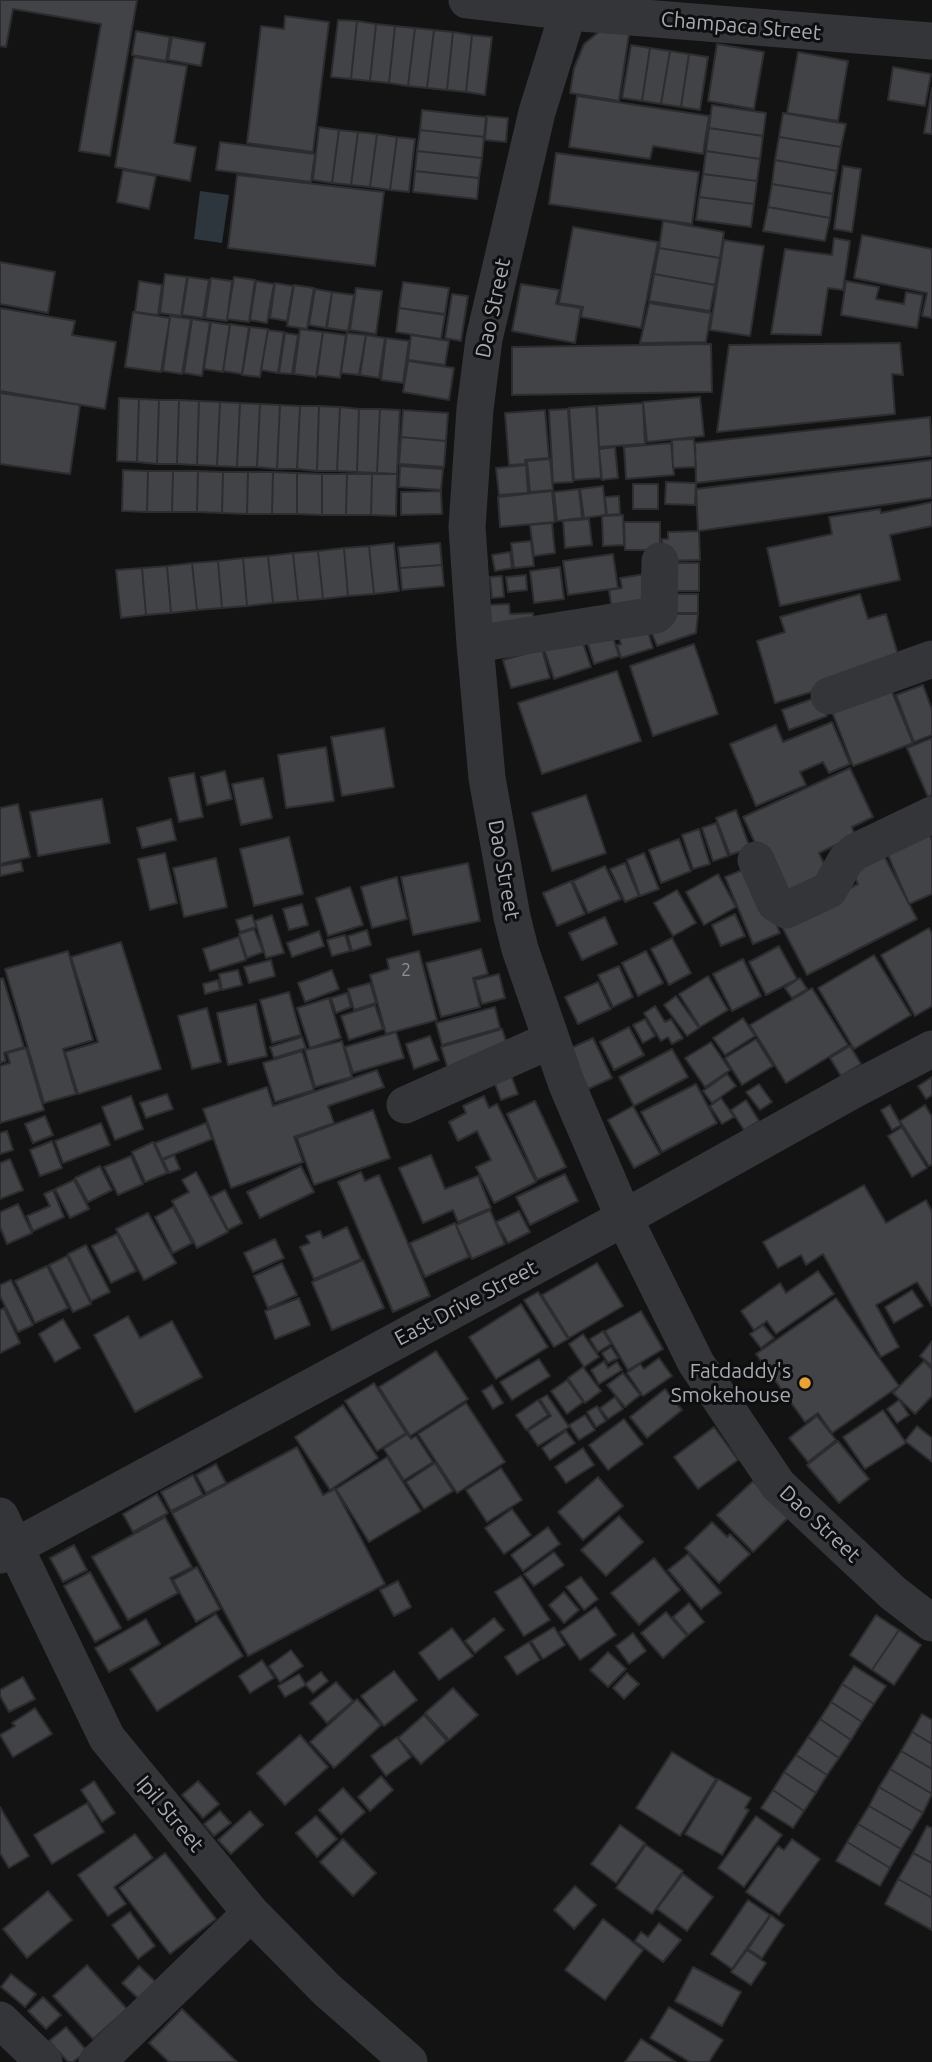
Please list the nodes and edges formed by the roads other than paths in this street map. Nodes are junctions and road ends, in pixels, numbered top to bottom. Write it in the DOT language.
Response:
graph roads {
  1 [pos="467,0"];
  2 [pos="570,6"];
  3 [pos="932,41"];
  4 [pos="660,561"];
  5 [pos="475,644"];
  6 [pos="932,660"];
  7 [pos="829,696"];
  8 [pos="932,815"];
  9 [pos="756,860"];
  10 [pos="551,1040"];
  11 [pos="932,1049"];
  12 [pos="405,1105"];
  13 [pos="624,1218"];
  14 [pos="5,1539"];
  15 [pos="932,1623"];
  16 [pos="251,1913"];
  17 [pos="0,2020"];
  18 [pos="44,2062"];
  19 [pos="97,2062"];
  20 [pos="409,2062"];
  1 -- 2 [label="street, Champaca Street"];
  2 -- 3 [label="street, Champaca Street"];
  2 -- 5 [label="street, Dao Street"];
  4 -- 5 [label="street"];
  5 -- 10 [label="street, Dao Street"];
  6 -- 7 [label="street"];
  8 -- 9 [label="street"];
  10 -- 12 [label="street"];
  10 -- 13 [label="street, Dao Street"];
  11 -- 13 [label="street, East Drive Street"];
  13 -- 14 [label="street, East Drive Street"];
  13 -- 15 [label="street, Dao Street"];
  14 -- 16 [label="street, Ipil Street"];
  16 -- 19 [label="street"];
  16 -- 20 [label="street, Ipil Street"];
  17 -- 18 [label="street"];
}
